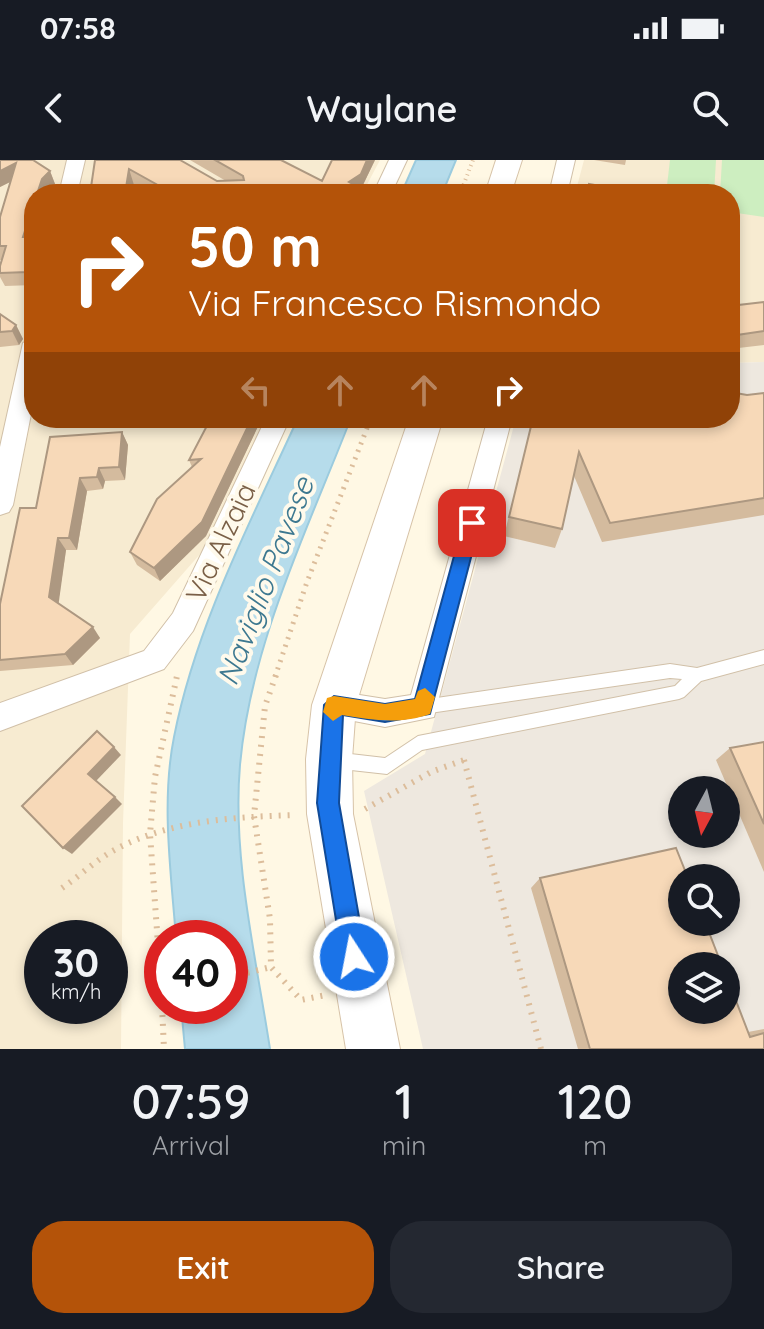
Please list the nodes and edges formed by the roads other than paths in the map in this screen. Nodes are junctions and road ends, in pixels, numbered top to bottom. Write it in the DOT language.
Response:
graph roads {
  1 [pos="76,160"];
  2 [pos="398,160"];
  3 [pos="509,160"];
  4 [pos="566,160"];
  5 [pos="70,184"];
  6 [pos="387,184"];
  7 [pos="501,184"];
  8 [pos="560,184"];
  9 [pos="0,395"];
  10 [pos="24,405"];
  11 [pos="24,421"];
  12 [pos="273,428"];
  13 [pos="423,428"];
  14 [pos="497,428"];
  15 [pos="0,505"];
  16 [pos="764,657"];
  17 [pos="697,675"];
  18 [pos="334,705"];
  19 [pos="423,707"];
  20 [pos="0,717"];
  21 [pos="329,759"];
  22 [pos="373,1049"];
  1 -- 5 [label="street"];
  2 -- 6 [label="street"];
  3 -- 7 [label="street"];
  4 -- 8 [label="street"];
  9 -- 10 [label="street"];
  11 -- 15 [label="street"];
  12 -- 20 [label="street, Via Alzaia"];
  13 -- 18 [label="street"];
  14 -- 19 [label="street"];
  16 -- 17 [label="lane"];
  17 -- 19 [label="lane"];
  17 -- 21 [label="lane"];
  18 -- 19 [label="street"];
  18 -- 21 [label="street"];
  21 -- 22 [label="street"];
}
